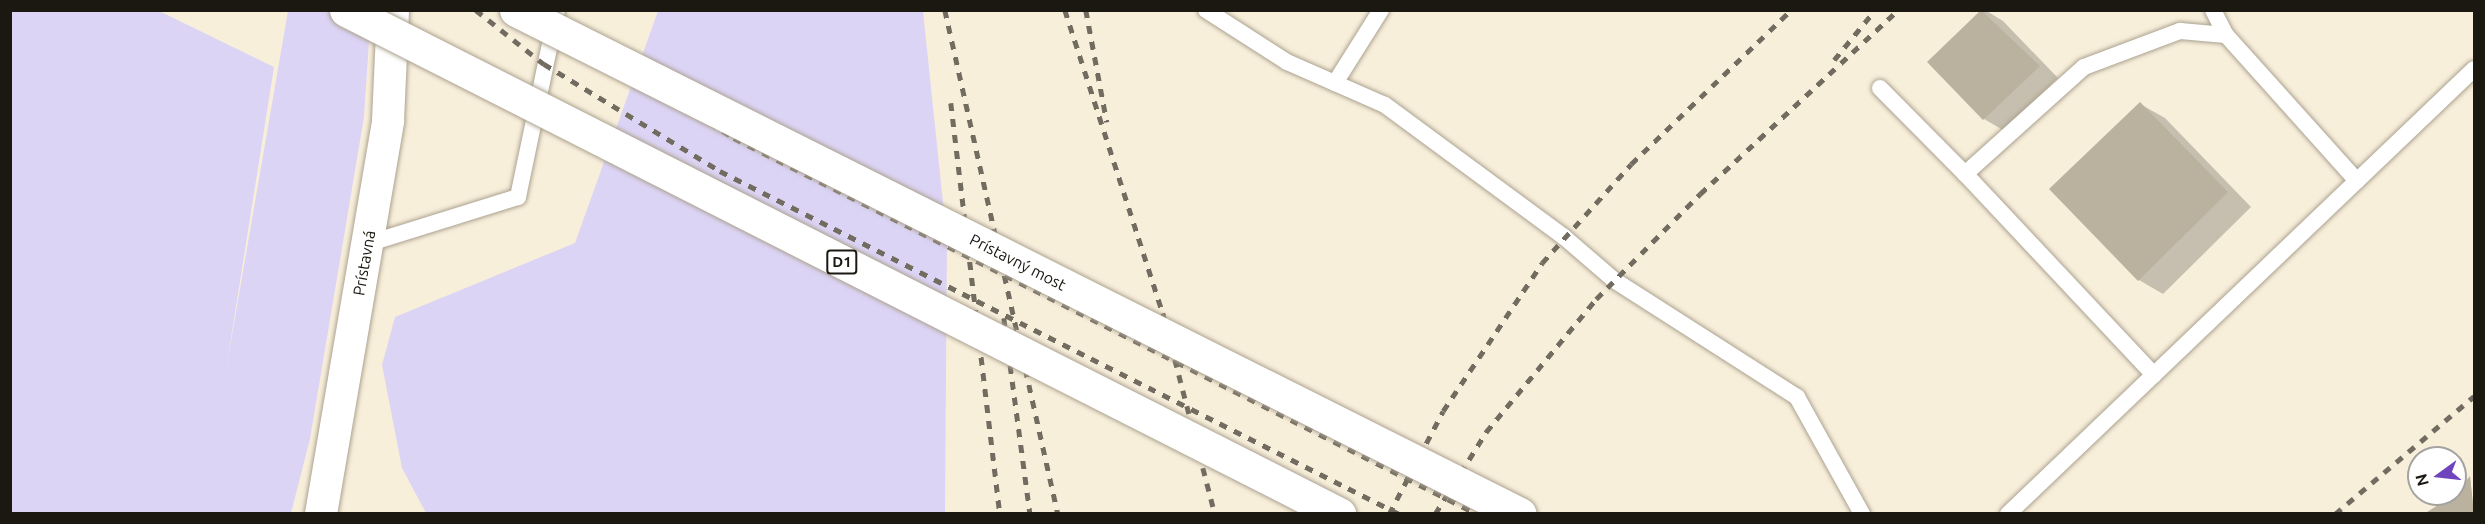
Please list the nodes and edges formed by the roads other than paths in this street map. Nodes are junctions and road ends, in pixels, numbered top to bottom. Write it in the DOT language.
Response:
graph roads {
  1 [pos="346,10"];
  2 [pos="393,10"];
  3 [pos="516,10"];
  4 [pos="557,10"];
  5 [pos="1206,10"];
  6 [pos="1381,10"];
  7 [pos="2213,10"];
  8 [pos="2226,35"];
  9 [pos="2475,69"];
  10 [pos="1335,83"];
  11 [pos="1880,88"];
  12 [pos="1965,174"];
  13 [pos="2357,181"];
  14 [pos="367,244"];
  15 [pos="2154,375"];
  16 [pos="321,513"];
  17 [pos="1339,513"];
  18 [pos="1520,513"];
  19 [pos="1862,513"];
  20 [pos="2008,513"];
  1 -- 17 [label="highway, D1, bridge"];
  2 -- 14 [label="street, Prístavná"];
  3 -- 18 [label="highway, Prístavný most, bridge"];
  4 -- 14 [label="lane"];
  5 -- 10 [label="lane"];
  6 -- 10 [label="lane"];
  7 -- 8 [label="lane"];
  8 -- 12 [label="lane"];
  8 -- 13 [label="lane"];
  9 -- 13 [label="lane"];
  10 -- 19 [label="lane"];
  11 -- 12 [label="lane"];
  12 -- 15 [label="lane"];
  13 -- 15 [label="lane"];
  14 -- 16 [label="street, Prístavná"];
  15 -- 20 [label="lane"];
}
